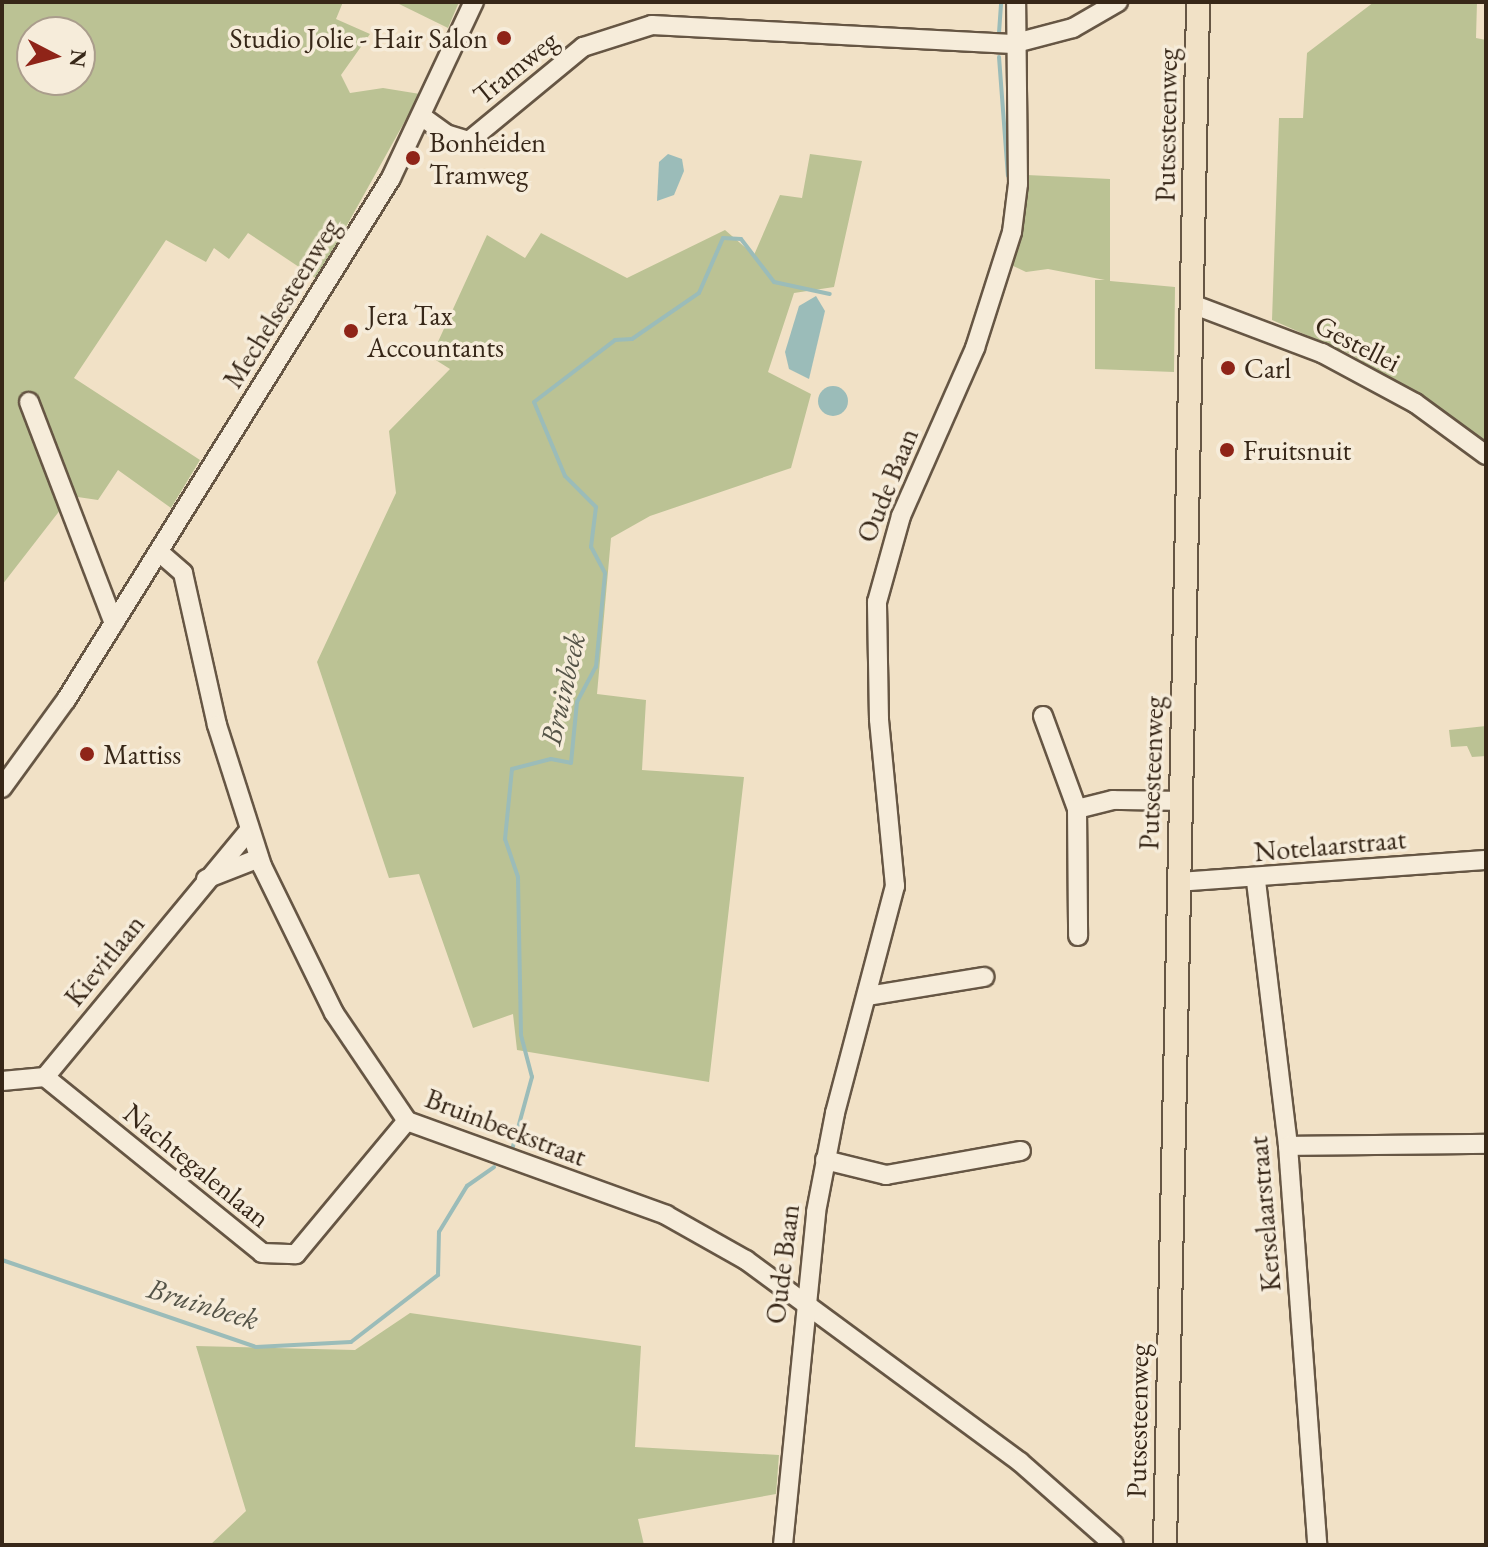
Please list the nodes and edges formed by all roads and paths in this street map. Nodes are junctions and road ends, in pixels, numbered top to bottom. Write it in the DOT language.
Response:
graph roads {
  1 [pos="474,2"];
  2 [pos="1016,2"];
  3 [pos="1118,2"];
  4 [pos="1198,2"];
  5 [pos="1012,44"];
  6 [pos="424,118"];
  7 [pos="1192,304"];
  8 [pos="29,402"];
  9 [pos="1486,455"];
  10 [pos="159,552"];
  11 [pos="114,623"];
  12 [pos="1043,716"];
  13 [pos="2,788"];
  14 [pos="1181,801"];
  15 [pos="1077,809"];
  16 [pos="249,830"];
  17 [pos="259,858"];
  18 [pos="1486,860"];
  19 [pos="206,879"];
  20 [pos="1256,881"];
  21 [pos="1178,882"];
  22 [pos="1078,936"];
  23 [pos="984,977"];
  24 [pos="868,996"];
  25 [pos="45,1077"];
  26 [pos="2,1081"];
  27 [pos="407,1121"];
  28 [pos="1486,1144"];
  29 [pos="1288,1146"];
  30 [pos="1021,1151"];
  31 [pos="825,1160"];
  32 [pos="804,1303"];
  33 [pos="1108,1541"];
  34 [pos="783,1545"];
  35 [pos="1129,1545"];
  36 [pos="1165,1545"];
  37 [pos="1317,1545"];
  1 -- 6 [label="street, Mechelsesteenweg"];
  2 -- 5 [label="street, Oude Baan"];
  3 -- 5 [label="street, Tramweg"];
  4 -- 7 [label="main road, Putsesteenweg"];
  5 -- 6 [label="street, Tramweg"];
  5 -- 24 [label="street, Oude Baan"];
  6 -- 10 [label="street, Mechelsesteenweg"];
  7 -- 9 [label="street, Gestellei"];
  7 -- 14 [label="main road, Putsesteenweg"];
  8 -- 11 [label="street"];
  10 -- 11 [label="street, Mechelsesteenweg"];
  10 -- 16 [label="street, Bruinbeekstraat"];
  11 -- 13 [label="street, Mechelsesteenweg"];
  12 -- 15 [label="street"];
  14 -- 15 [label="street"];
  14 -- 21 [label="main road, Putsesteenweg"];
  15 -- 22 [label="street"];
  16 -- 17 [label="street, Bruinbeekstraat"];
  16 -- 19 [label="street, Kievitlaan"];
  17 -- 19 [label="street, Kievitlaan"];
  17 -- 27 [label="street, Bruinbeekstraat"];
  18 -- 20 [label="street, Notelaarstraat"];
  19 -- 25 [label="street, Kievitlaan"];
  20 -- 21 [label="street, Notelaarstraat"];
  20 -- 29 [label="street, Kerselaarstraat"];
  21 -- 36 [label="main road, Putsesteenweg"];
  23 -- 24 [label="street"];
  24 -- 31 [label="street, Oude Baan"];
  25 -- 26 [label="street"];
  25 -- 27 [label="street, Nachtegalenlaan"];
  27 -- 32 [label="street, Bruinbeekstraat"];
  28 -- 29 [label="street"];
  29 -- 37 [label="street, Kerselaarstraat"];
  30 -- 31 [label="street"];
  31 -- 32 [label="street, Oude Baan"];
  32 -- 33 [label="street, Bruinbeekstraat"];
  32 -- 34 [label="street, Oude Baan"];
  33 -- 35 [label="street, Bruinbeekstraat"];
}
